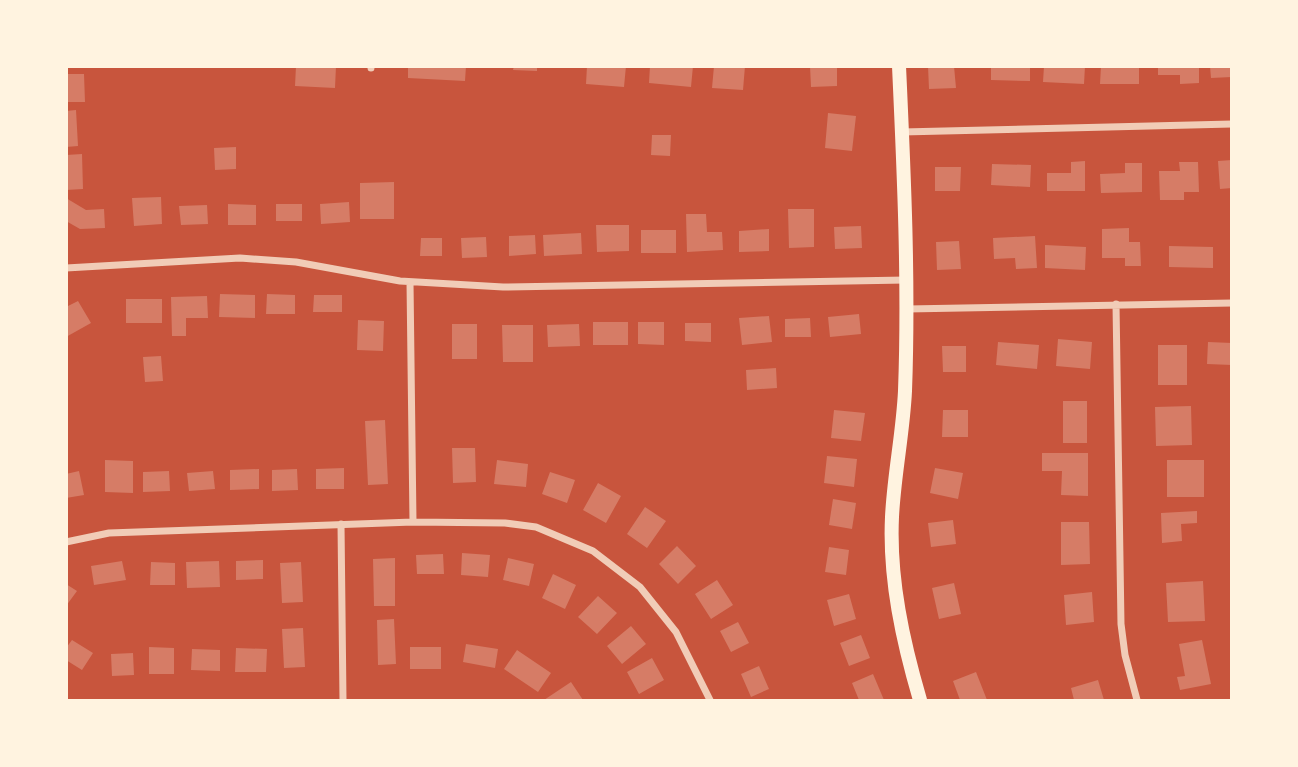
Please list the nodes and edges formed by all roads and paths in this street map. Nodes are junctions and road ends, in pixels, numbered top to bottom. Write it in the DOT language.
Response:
graph roads {
  1 [pos="899,66"];
  2 [pos="1231,124"];
  3 [pos="902,132"];
  4 [pos="66,268"];
  5 [pos="906,280"];
  6 [pos="410,282"];
  7 [pos="1231,303"];
  8 [pos="1116,304"];
  9 [pos="907,309"];
  10 [pos="413,522"];
  11 [pos="341,524"];
  12 [pos="66,542"];
  13 [pos="343,701"];
  14 [pos="710,701"];
  15 [pos="920,701"];
  16 [pos="1137,701"];
  1 -- 3 [label="main road"];
  2 -- 3 [label="street"];
  3 -- 5 [label="main road"];
  4 -- 6 [label="street"];
  5 -- 6 [label="street"];
  5 -- 9 [label="main road"];
  6 -- 10 [label="street"];
  7 -- 8 [label="street"];
  8 -- 9 [label="street"];
  8 -- 16 [label="street"];
  9 -- 15 [label="main road"];
  10 -- 11 [label="street"];
  10 -- 14 [label="street"];
  11 -- 12 [label="street"];
  11 -- 13 [label="street"];
}
